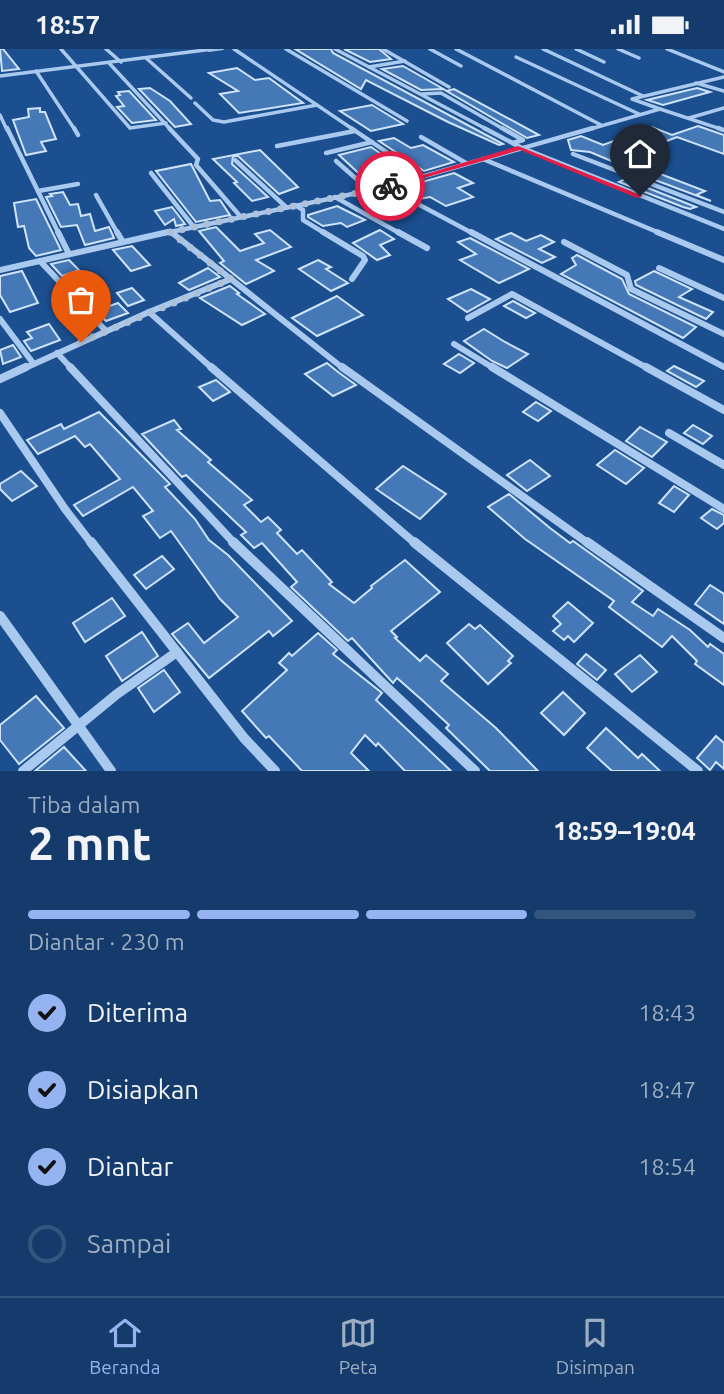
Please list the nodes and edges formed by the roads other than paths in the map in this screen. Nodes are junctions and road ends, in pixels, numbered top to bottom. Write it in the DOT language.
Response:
graph roads {
  1 [pos="61,49"];
  2 [pos="106,49"];
  3 [pos="157,49"];
  4 [pos="211,49"];
  5 [pos="235,49"];
  6 [pos="286,49"];
  7 [pos="335,49"];
  8 [pos="383,49"];
  9 [pos="430,49"];
  10 [pos="456,49"];
  11 [pos="543,49"];
  12 [pos="576,49"];
  13 [pos="618,49"];
  14 [pos="667,49"];
  15 [pos="167,55"];
  16 [pos="516,57"];
  17 [pos="146,58"];
  18 [pos="639,58"];
  19 [pos="405,61"];
  20 [pos="121,62"];
  21 [pos="604,62"];
  22 [pos="109,64"];
  23 [pos="78,66"];
  24 [pos="461,66"];
  25 [pos="369,67"];
  26 [pos="36,72"];
  27 [pos="724,74"];
  28 [pos="0,76"];
  29 [pos="695,83"];
  30 [pos="449,87"];
  31 [pos="724,91"];
  32 [pos="420,94"];
  33 [pos="445,96"];
  34 [pos="643,96"];
  35 [pos="191,98"];
  36 [pos="429,99"];
  37 [pos="195,103"];
  38 [pos="317,105"];
  39 [pos="724,108"];
  40 [pos="660,109"];
  41 [pos="0,115"];
  42 [pos="639,115"];
  43 [pos="689,118"];
  44 [pos="407,121"];
  45 [pos="166,123"];
  46 [pos="602,125"];
  47 [pos="724,130"];
  48 [pos="355,131"];
  49 [pos="78,135"];
  50 [pos="421,137"];
  51 [pos="372,142"];
  52 [pos="512,143"];
  53 [pos="277,146"];
  54 [pos="520,147"];
  55 [pos="326,153"];
  56 [pos="573,154"];
  57 [pos="483,158"];
  58 [pos="235,160"];
  59 [pos="336,161"];
  60 [pos="466,163"];
  61 [pos="151,173"];
  62 [pos="422,176"];
  63 [pos="78,184"];
  64 [pos="386,187"];
  65 [pos="369,190"];
  66 [pos="38,191"];
  67 [pos="96,195"];
  68 [pos="334,196"];
  69 [pos="295,205"];
  70 [pos="286,207"];
  71 [pos="724,212"];
  72 [pos="240,216"];
  73 [pos="193,226"];
  74 [pos="724,229"];
  75 [pos="170,232"];
  76 [pos="123,242"];
  77 [pos="564,242"];
  78 [pos="427,249"];
  79 [pos="69,254"];
  80 [pos="724,260"];
  81 [pos="40,261"];
  82 [pos="659,268"];
  83 [pos="0,270"];
  84 [pos="231,279"];
  85 [pos="352,279"];
  86 [pos="724,298"];
  87 [pos="149,312"];
  88 [pos="468,318"];
  89 [pos="0,319"];
  90 [pos="106,331"];
  91 [pos="724,334"];
  92 [pos="454,344"];
  93 [pos="57,353"];
  94 [pos="33,363"];
  95 [pos="724,367"];
  96 [pos="0,379"];
  97 [pos="724,410"];
  98 [pos="0,413"];
  99 [pos="669,433"];
  100 [pos="724,465"];
  101 [pos="724,509"];
  102 [pos="0,616"];
  103 [pos="724,638"];
  104 [pos="177,652"];
  105 [pos="79,725"];
  106 [pos="23,771"];
  107 [pos="111,771"];
  108 [pos="275,771"];
  109 [pos="475,771"];
  110 [pos="698,771"];
  1 -- 23 [label="street"];
  2 -- 20 [label="street"];
  3 -- 15 [label="street"];
  4 -- 15 [label="street"];
  5 -- 38 [label="street"];
  6 -- 44 [label="street"];
  7 -- 25 [label="street"];
  8 -- 19 [label="street"];
  9 -- 24 [label="street"];
  10 -- 46 [label="street"];
  11 -- 34 [label="street"];
  12 -- 21 [label="street"];
  13 -- 18 [label="street"];
  14 -- 27 [label="street"];
  15 -- 17 [label="street"];
  16 -- 42 [label="street"];
  17 -- 20 [label="street"];
  17 -- 35 [label="street"];
  19 -- 25 [label="street"];
  19 -- 30 [label="street"];
  20 -- 22 [label="street"];
  22 -- 23 [label="street"];
  22 -- 45 [label="street"];
  23 -- 26 [label="street"];
  23 -- 45 [label="street"];
  25 -- 32 [label="street"];
  26 -- 28 [label="street"];
  26 -- 49 [label="street"];
  27 -- 29 [label="street"];
  29 -- 31 [label="street"];
  29 -- 34 [label="street"];
  32 -- 33 [label="street"];
  32 -- 36 [label="street"];
  33 -- 36 [label="street"];
  33 -- 52 [label="street"];
  34 -- 40 [label="street"];
  36 -- 52 [label="street"];
  37 -- 38 [label="street"];
  38 -- 48 [label="street"];
  39 -- 43 [label="street"];
  40 -- 42 [label="street"];
  40 -- 43 [label="street"];
  41 -- 66 [label="street"];
  42 -- 46 [label="street"];
  43 -- 47 [label="street"];
  45 -- 72 [label="street"];
  46 -- 54 [label="street"];
  48 -- 51 [label="street"];
  48 -- 53 [label="street"];
  50 -- 60 [label="street"];
  51 -- 55 [label="street"];
  51 -- 62 [label="street"];
  52 -- 54 [label="street"];
  54 -- 57 [label="street"];
  54 -- 74 [label="street"];
  56 -- 71 [label="street"];
  57 -- 60 [label="street"];
  57 -- 80 [label="street"];
  58 -- 70 [label="street"];
  59 -- 65 [label="street"];
  60 -- 62 [label="street"];
  61 -- 73 [label="street"];
  62 -- 64 [label="street"];
  63 -- 66 [label="street"];
  64 -- 65 [label="street"];
  64 -- 95 [label="street"];
  65 -- 68 [label="street"];
  66 -- 79 [label="street"];
  67 -- 76 [label="street"];
  68 -- 69 [label="street"];
  68 -- 78 [label="street"];
  69 -- 70 [label="street"];
  69 -- 85 [label="street"];
  70 -- 72 [label="street"];
  72 -- 73 [label="street"];
  73 -- 75 [label="street"];
  75 -- 76 [label="street"];
  75 -- 84 [label="street"];
  76 -- 79 [label="street"];
  77 -- 91 [label="street"];
  79 -- 81 [label="street"];
  81 -- 83 [label="street"];
  81 -- 90 [label="street"];
  82 -- 86 [label="street"];
  84 -- 87 [label="street"];
  84 -- 103 [label="street"];
  87 -- 90 [label="street"];
  87 -- 110 [label="street"];
  88 -- 97 [label="street"];
  89 -- 94 [label="street"];
  90 -- 93 [label="street"];
  92 -- 101 [label="street"];
  93 -- 94 [label="street"];
  93 -- 109 [label="street"];
  94 -- 96 [label="street"];
  98 -- 104 [label="street"];
  99 -- 100 [label="street"];
  102 -- 105 [label="street"];
  104 -- 105 [label="street"];
  104 -- 108 [label="street"];
  105 -- 106 [label="street"];
  105 -- 107 [label="street"];
}
